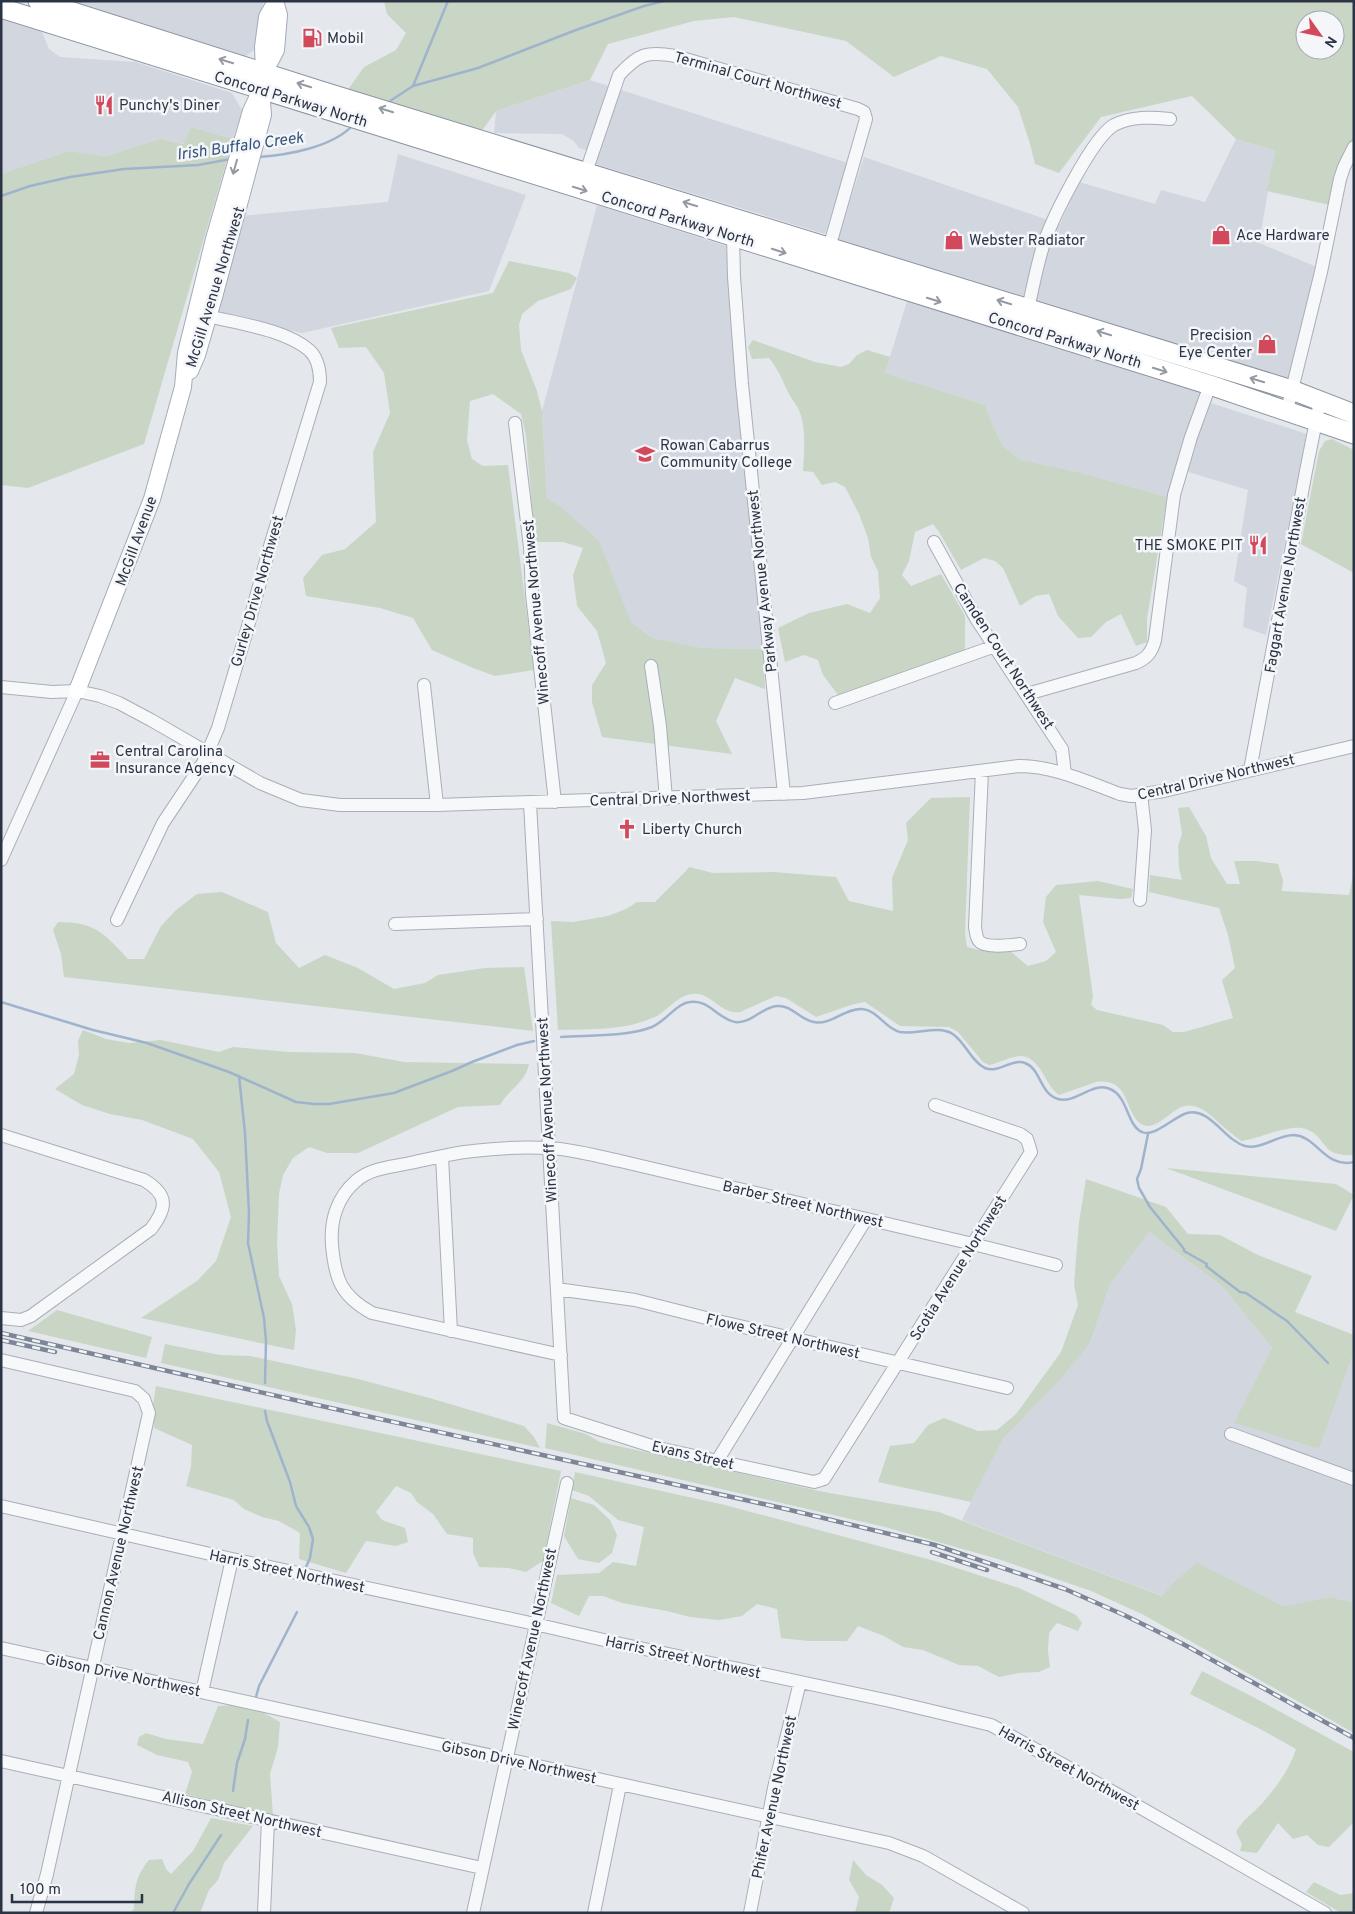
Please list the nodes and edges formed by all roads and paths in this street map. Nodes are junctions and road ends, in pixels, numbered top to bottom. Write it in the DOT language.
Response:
graph roads {
  1 [pos="38,1"];
  2 [pos="1,2"];
  3 [pos="275,2"];
  4 [pos="1,8"];
  5 [pos="56,16"];
  6 [pos="262,81"];
  7 [pos="340,105"];
  8 [pos="1170,119"];
  9 [pos="428,132"];
  10 [pos="1354,148"];
  11 [pos="586,172"];
  12 [pos="235,193"];
  13 [pos="224,210"];
  14 [pos="735,227"];
  15 [pos="829,248"];
  16 [pos="214,297"];
  17 [pos="1028,310"];
  18 [pos="208,316"];
  19 [pos="1067,322"];
  20 [pos="1063,340"];
  21 [pos="1210,386"];
  22 [pos="183,387"];
  23 [pos="1292,390"];
  24 [pos="1320,400"];
  25 [pos="1287,410"];
  26 [pos="1354,414"];
  27 [pos="1316,420"];
  28 [pos="516,423"];
  29 [pos="1354,434"];
  30 [pos="934,542"];
  31 [pos="995,646"];
  32 [pos="651,666"];
  33 [pos="424,685"];
  34 [pos="1,687"];
  35 [pos="77,691"];
  36 [pos="1027,694"];
  37 [pos="835,703"];
  38 [pos="1354,746"];
  39 [pos="208,753"];
  40 [pos="1250,770"];
  41 [pos="982,771"];
  42 [pos="1065,774"];
  43 [pos="784,794"];
  44 [pos="1141,794"];
  45 [pos="666,799"];
  46 [pos="530,802"];
  47 [pos="555,802"];
  48 [pos="437,805"];
  49 [pos="1,860"];
  50 [pos="1140,900"];
  51 [pos="536,919"];
  52 [pos="117,920"];
  53 [pos="395,924"];
  54 [pos="1020,944"];
  55 [pos="935,1105"];
  56 [pos="1,1135"];
  57 [pos="549,1148"];
  58 [pos="442,1157"];
  59 [pos="866,1219"];
  60 [pos="973,1244"];
  61 [pos="1056,1265"];
  62 [pos="557,1289"];
  63 [pos="1,1318"];
  64 [pos="451,1331"];
  65 [pos="793,1338"];
  66 [pos="561,1355"];
  67 [pos="1,1360"];
  68 [pos="898,1362"];
  69 [pos="1007,1388"];
  70 [pos="564,1418"];
  71 [pos="1231,1434"];
  72 [pos="718,1461"];
  73 [pos="824,1479"];
  74 [pos="1354,1479"];
  75 [pos="566,1483"];
  76 [pos="1,1506"];
  77 [pos="121,1534"];
  78 [pos="232,1559"];
  79 [pos="535,1624"];
  80 [pos="1,1648"];
  81 [pos="92,1668"];
  82 [pos="800,1682"];
  83 [pos="202,1692"];
  84 [pos="506,1760"];
  85 [pos="1,1761"];
  86 [pos="69,1776"];
  87 [pos="620,1784"];
  88 [pos="769,1816"];
  89 [pos="268,1820"];
  90 [pos="482,1868"];
  91 [pos="36,1913"];
  92 [pos="264,1913"];
  93 [pos="472,1913"];
  94 [pos="594,1913"];
  95 [pos="750,1913"];
  96 [pos="1022,1913"];
  97 [pos="1325,1913"];
  1 -- 5 [label="highway, Concord Parkway North"];
  2 -- 5 [label="highway"];
  3 -- 6 [label="main road, McGill Avenue Northwest"];
  4 -- 5 [label="highway, Concord Parkway North"];
  5 -- 6 [label="highway, Concord Parkway North"];
  6 -- 5 [label="highway, Concord Parkway North, one-way"];
  6 -- 7 [label="highway, Concord Parkway North"];
  6 -- 12 [label="main road, McGill Avenue Northwest"];
  9 -- 7 [label="highway, Concord Parkway North, one-way"];
  7 -- 9 [label="highway, Concord Parkway North"];
  8 -- 17 [label="street"];
  9 -- 11 [label="highway, Concord Parkway North"];
  9 -- 14 [label="highway, Concord Parkway North, one-way"];
  10 -- 23 [label="street"];
  14 -- 11 [label="highway, Concord Parkway North, one-way"];
  11 -- 15 [label="street, Terminal Court Northwest"];
  12 -- 13 [label="main road, McGill Avenue Northwest"];
  12 -- 16 [label="main road, McGill Avenue Northwest"];
  13 -- 16 [label="main road"];
  13 -- 22 [label="main road, McGill Avenue Northwest"];
  14 -- 15 [label="highway, Concord Parkway North"];
  14 -- 20 [label="highway, Concord Parkway North, one-way"];
  14 -- 43 [label="street, Parkway Avenue Northwest"];
  17 -- 15 [label="highway, Concord Parkway North, one-way"];
  16 -- 18 [label="main road, McGill Avenue Northwest"];
  17 -- 19 [label="highway, Concord Parkway North"];
  18 -- 22 [label="main road, McGill Avenue Northwest"];
  18 -- 39 [label="street, Gurley Drive Northwest"];
  19 -- 20 [label="highway"];
  23 -- 19 [label="highway, Concord Parkway North, one-way"];
  20 -- 21 [label="highway, Concord Parkway North, one-way"];
  21 -- 25 [label="highway, Concord Parkway North"];
  21 -- 36 [label="street"];
  22 -- 35 [label="main road, McGill Avenue"];
  23 -- 24 [label="highway, Concord Parkway North"];
  23 -- 25 [label="street"];
  24 -- 26 [label="highway, Concord Parkway North"];
  24 -- 27 [label="street, Faggart Avenue Northwest"];
  25 -- 27 [label="highway, Concord Parkway North"];
  27 -- 29 [label="highway, Concord Parkway North"];
  27 -- 40 [label="street, Faggart Avenue Northwest"];
  28 -- 47 [label="street, Winecoff Avenue Northwest"];
  30 -- 31 [label="street, Camden Court Northwest"];
  31 -- 36 [label="street, Camden Court Northwest"];
  31 -- 37 [label="street"];
  32 -- 45 [label="street"];
  33 -- 48 [label="street"];
  34 -- 35 [label="street, Central Drive Northwest"];
  35 -- 39 [label="street, Central Drive Northwest"];
  35 -- 49 [label="street"];
  36 -- 42 [label="street, Camden Court Northwest"];
  38 -- 40 [label="street, Central Drive Northwest"];
  39 -- 48 [label="street, Central Drive Northwest"];
  39 -- 52 [label="street, Gurley Drive Northwest"];
  40 -- 44 [label="street, Central Drive Northwest"];
  41 -- 42 [label="street, Central Drive Northwest"];
  41 -- 43 [label="street, Central Drive Northwest"];
  41 -- 54 [label="street"];
  42 -- 44 [label="street, Central Drive Northwest"];
  43 -- 45 [label="street, Central Drive Northwest"];
  44 -- 50 [label="street"];
  45 -- 47 [label="street, Central Drive Northwest"];
  46 -- 47 [label="street, Central Drive Northwest"];
  46 -- 48 [label="street, Central Drive Northwest"];
  46 -- 51 [label="street, Winecoff Avenue Northwest"];
  51 -- 53 [label="street"];
  51 -- 57 [label="street, Winecoff Avenue Northwest"];
  55 -- 60 [label="street, Scotia Avenue Northwest"];
  56 -- 63 [label="street"];
  57 -- 58 [label="street, Barber Street Northwest"];
  57 -- 59 [label="street, Barber Street Northwest"];
  57 -- 62 [label="street, Winecoff Avenue Northwest"];
  58 -- 64 [label="street"];
  58 -- 64 [label="street, Barber Street Northwest"];
  59 -- 60 [label="street, Barber Street Northwest"];
  59 -- 65 [label="street"];
  60 -- 61 [label="street, Barber Street Northwest"];
  60 -- 68 [label="street, Scotia Avenue Northwest"];
  62 -- 65 [label="street, Flowe Street Northwest"];
  62 -- 66 [label="street, Winecoff Avenue Northwest"];
  64 -- 66 [label="street, Barber Street Northwest"];
  65 -- 68 [label="street, Flowe Street Northwest"];
  65 -- 72 [label="street"];
  66 -- 70 [label="street, Winecoff Avenue Northwest"];
  67 -- 77 [label="street, Cannon Avenue Northwest"];
  68 -- 69 [label="street, Flowe Street Northwest"];
  68 -- 73 [label="street, Scotia Avenue Northwest"];
  70 -- 72 [label="street, Evans Street"];
  71 -- 74 [label="street"];
  72 -- 73 [label="street, Evans Street"];
  75 -- 79 [label="street, Winecoff Avenue Northwest"];
  76 -- 77 [label="street, Harris Street Northwest"];
  77 -- 78 [label="street, Harris Street Northwest"];
  77 -- 81 [label="street, Cannon Avenue Northwest"];
  78 -- 79 [label="street, Harris Street Northwest"];
  78 -- 83 [label="street"];
  79 -- 82 [label="street, Harris Street Northwest"];
  79 -- 84 [label="street, Winecoff Avenue Northwest"];
  80 -- 81 [label="street, Gibson Drive Northwest"];
  81 -- 83 [label="street, Gibson Drive Northwest"];
  81 -- 86 [label="street, Cannon Avenue Northwest"];
  82 -- 88 [label="street, Phifer Avenue Northwest"];
  82 -- 97 [label="street, Harris Street Northwest"];
  83 -- 84 [label="street, Gibson Drive Northwest"];
  84 -- 87 [label="street, Gibson Drive Northwest"];
  84 -- 90 [label="street, Winecoff Avenue Northwest"];
  85 -- 86 [label="street, Allison Street Northwest"];
  86 -- 89 [label="street, Allison Street Northwest"];
  86 -- 91 [label="street, Cannon Avenue Northwest"];
  87 -- 88 [label="street, Gibson Drive Northwest"];
  87 -- 94 [label="street"];
  88 -- 95 [label="street, Phifer Avenue Northwest"];
  88 -- 96 [label="street, Gibson Drive Northwest"];
  89 -- 90 [label="street, Allison Street Northwest"];
  89 -- 92 [label="street"];
  90 -- 93 [label="street, Winecoff Avenue Northwest"];
}
